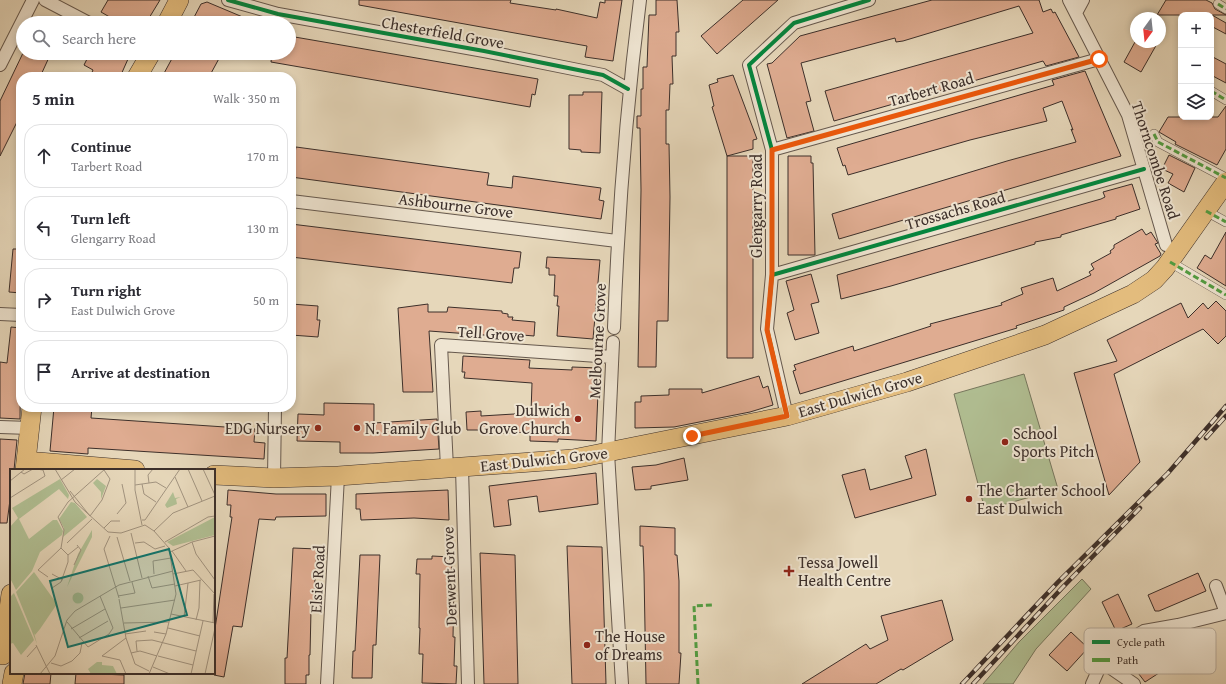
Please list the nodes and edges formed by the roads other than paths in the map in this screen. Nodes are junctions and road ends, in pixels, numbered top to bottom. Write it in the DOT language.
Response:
graph roads {
  1 [pos="33,0"];
  2 [pos="45,0"];
  3 [pos="179,0"];
  4 [pos="228,0"];
  5 [pos="640,0"];
  6 [pos="868,0"];
  7 [pos="1069,0"];
  8 [pos="1083,0"];
  9 [pos="1076,13"];
  10 [pos="25,16"];
  11 [pos="76,16"];
  12 [pos="171,16"];
  13 [pos="289,16"];
  14 [pos="296,17"];
  15 [pos="16,33"];
  16 [pos="1099,59"];
  17 [pos="146,60"];
  18 [pos="0,65"];
  19 [pos="140,72"];
  20 [pos="628,89"];
  21 [pos="1214,93"];
  22 [pos="1226,100"];
  23 [pos="1154,134"];
  24 [pos="772,150"];
  25 [pos="1144,169"];
  26 [pos="1226,178"];
  27 [pos="1226,182"];
  28 [pos="296,202"];
  29 [pos="1206,211"];
  30 [pos="1226,222"];
  31 [pos="617,241"];
  32 [pos="1168,254"];
  33 [pos="772,274"];
  34 [pos="1226,295"];
  35 [pos="0,314"];
  36 [pos="16,314"];
  37 [pos="614,328"];
  38 [pos="613,342"];
  39 [pos="612,357"];
  40 [pos="32,412"];
  41 [pos="275,412"];
  42 [pos="787,416"];
  43 [pos="0,427"];
  44 [pos="30,428"];
  45 [pos="608,453"];
  46 [pos="25,466"];
  47 [pos="454,468"];
  48 [pos="108,469"];
  49 [pos="215,475"];
  50 [pos="338,476"];
  51 [pos="274,478"];
  52 [pos="1216,586"];
  53 [pos="10,604"];
  54 [pos="1226,613"];
  55 [pos="1161,628"];
  56 [pos="5,657"];
  57 [pos="14,674"];
  58 [pos="1097,674"];
  59 [pos="1119,674"];
  60 [pos="12,684"];
  61 [pos="327,684"];
  62 [pos="468,684"];
  63 [pos="622,684"];
  64 [pos="1092,684"];
  65 [pos="1134,684"];
  1 -- 10 [label="street"];
  2 -- 11 [label="street"];
  3 -- 12 [label="main road"];
  4 -- 13 [label="street, Chesterfield Grove"];
  5 -- 20 [label="street, Melbourne Grove"];
  6 -- 24 [label="street, Glengarry Road"];
  7 -- 9 [label="street, Thorncombe Road"];
  8 -- 9 [label="street"];
  9 -- 16 [label="street, Thorncombe Road"];
  14 -- 20 [label="street, Chesterfield Grove"];
  15 -- 18 [label="street"];
  16 -- 24 [label="street, Tarbert Road"];
  16 -- 25 [label="street, Thorncombe Road"];
  17 -- 19 [label="main road"];
  20 -- 31 [label="street, Melbourne Grove"];
  21 -- 22 [label="street"];
  23 -- 26 [label="street"];
  24 -- 33 [label="street, Glengarry Road"];
  25 -- 32 [label="street, Thorncombe Road"];
  25 -- 33 [label="street, Trossachs Road"];
  27 -- 29 [label="main road, East Dulwich Grove"];
  28 -- 31 [label="street, Ashbourne Grove"];
  29 -- 30 [label="street"];
  29 -- 32 [label="main road, East Dulwich Grove"];
  31 -- 37 [label="street, Melbourne Grove"];
  32 -- 34 [label="street"];
  32 -- 42 [label="main road, East Dulwich Grove"];
  33 -- 42 [label="street, Glengarry Road"];
  35 -- 36 [label="street"];
  38 -- 39 [label="street, Melbourne Grove"];
  39 -- 45 [label="street, Melbourne Grove"];
  39 -- 47 [label="street, Tell Grove"];
  40 -- 44 [label="main road"];
  41 -- 51 [label="street"];
  42 -- 45 [label="main road, East Dulwich Grove"];
  43 -- 44 [label="street"];
  44 -- 46 [label="main road"];
  45 -- 47 [label="main road, East Dulwich Grove"];
  45 -- 63 [label="street, Melbourne Grove"];
  46 -- 48 [label="main road"];
  47 -- 50 [label="main road, East Dulwich Grove"];
  47 -- 62 [label="street, Derwent Grove"];
  49 -- 51 [label="main road, East Dulwich Grove"];
  50 -- 51 [label="main road, East Dulwich Grove"];
  50 -- 61 [label="street, Elsie Road"];
  52 -- 54 [label="street"];
  53 -- 56 [label="main road"];
  54 -- 55 [label="street"];
  57 -- 60 [label="main road"];
  58 -- 64 [label="street"];
  59 -- 65 [label="street"];
}
